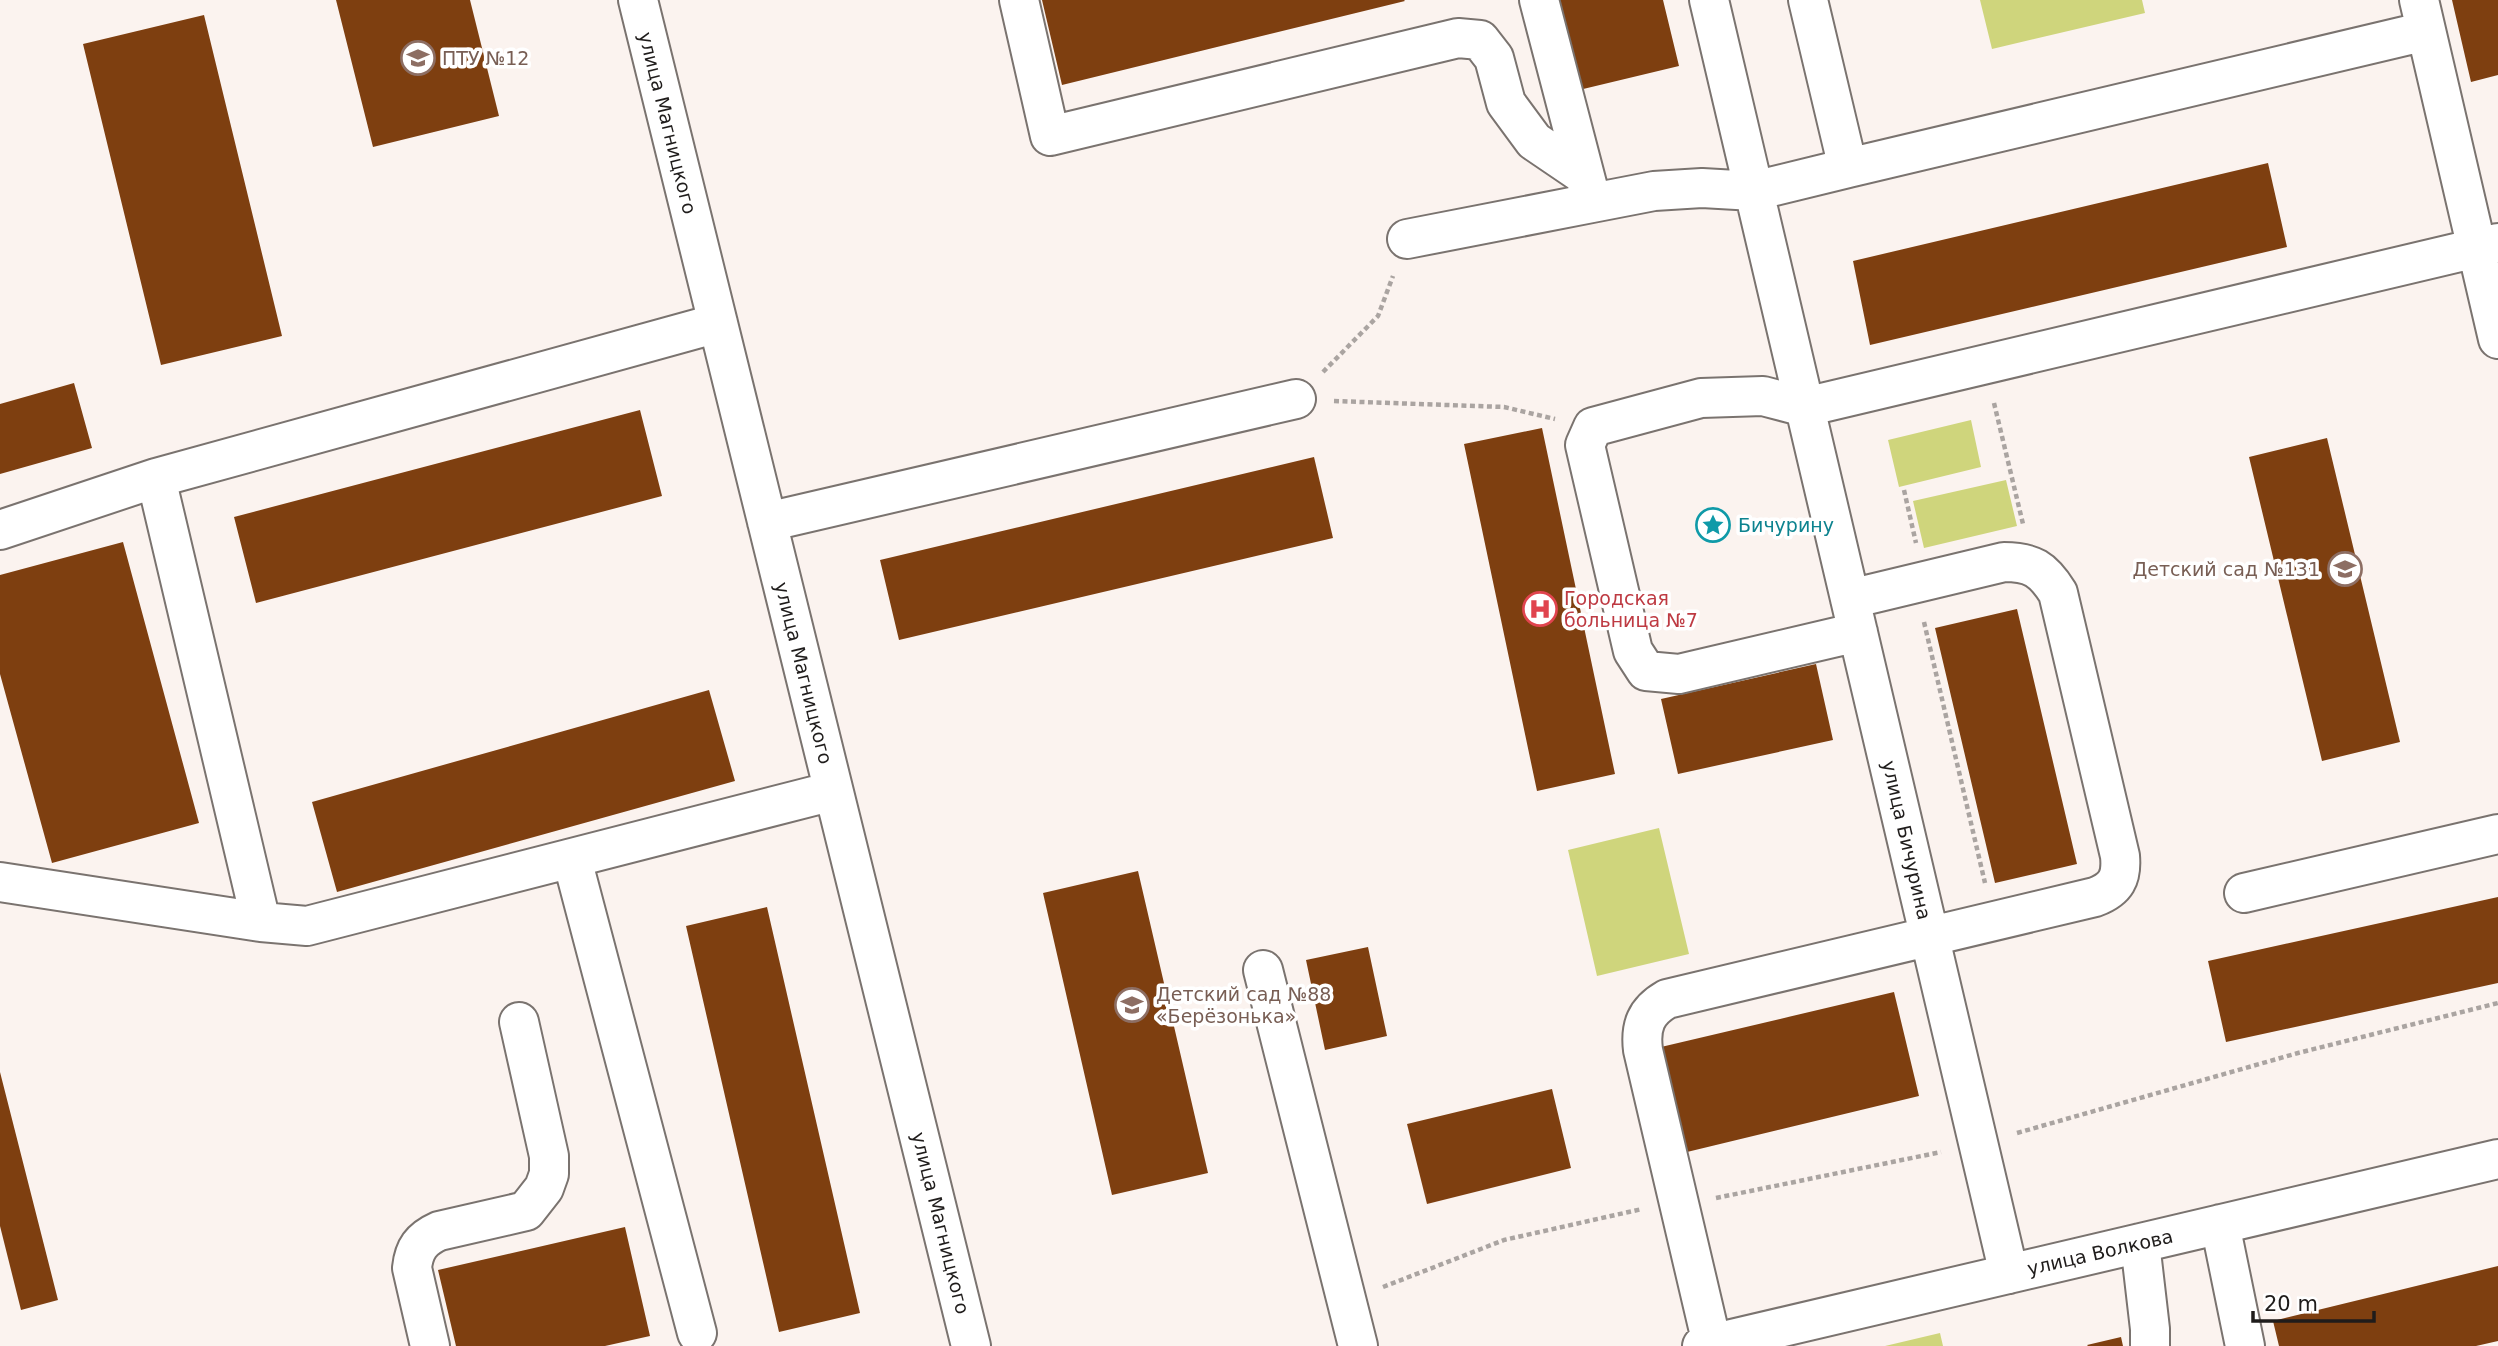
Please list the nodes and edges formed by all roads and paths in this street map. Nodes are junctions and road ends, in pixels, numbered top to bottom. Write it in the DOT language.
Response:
graph roads {
  1 [pos="1019,0"];
  2 [pos="1539,0"];
  3 [pos="1709,0"];
  4 [pos="1808,0"];
  5 [pos="641,1"];
  6 [pos="2423,16"];
  7 [pos="1848,168"];
  8 [pos="1588,189"];
  9 [pos="1754,191"];
  10 [pos="1407,239"];
  11 [pos="2487,246"];
  12 [pos="718,323"];
  13 [pos="2498,339"];
  14 [pos="1985,364"];
  15 [pos="1296,399"];
  16 [pos="1805,407"];
  17 [pos="1593,427"];
  18 [pos="156,478"];
  19 [pos="1904,490"];
  20 [pos="767,522"];
  21 [pos="0,530"];
  22 [pos="2032,566"];
  23 [pos="1920,582"];
  24 [pos="1854,615"];
  25 [pos="833,791"];
  26 [pos="2498,834"];
  27 [pos="572,859"];
  28 [pos="0,882"];
  29 [pos="2244,893"];
  30 [pos="1994,921"];
  31 [pos="261,922"];
  32 [pos="1929,937"];
  33 [pos="1263,971"];
  34 [pos="2498,1003"];
  35 [pos="519,1023"];
  36 [pos="1978,1145"];
  37 [pos="2498,1159"];
  38 [pos="2220,1224"];
  39 [pos="2140,1243"];
  40 [pos="2009,1274"];
  41 [pos="697,1334"];
  42 [pos="1707,1345"];
  43 [pos="430,1346"];
  44 [pos="971,1346"];
  45 [pos="1358,1346"];
  46 [pos="2150,1346"];
  47 [pos="2245,1346"];
  1 -- 8 [label="street"];
  2 -- 8 [label="street"];
  3 -- 9 [label="street, улица Бичурина"];
  4 -- 7 [label="street"];
  5 -- 12 [label="street, улица Магницкого"];
  6 -- 7 [label="street"];
  6 -- 11 [label="street"];
  7 -- 9 [label="street"];
  8 -- 9 [label="street"];
  8 -- 10 [label="street"];
  9 -- 16 [label="street, улица Бичурина"];
  10 -- 15 [label="path"];
  11 -- 13 [label="street"];
  11 -- 14 [label="street"];
  12 -- 18 [label="street"];
  12 -- 20 [label="street, улица Магницкого"];
  14 -- 16 [label="street"];
  14 -- 22 [label="path"];
  15 -- 17 [label="path"];
  15 -- 20 [label="street"];
  16 -- 17 [label="street"];
  16 -- 24 [label="street, улица Бичурина"];
  17 -- 24 [label="street"];
  18 -- 21 [label="street"];
  18 -- 31 [label="street"];
  19 -- 23 [label="path"];
  20 -- 25 [label="street, улица Магницкого"];
  22 -- 23 [label="street"];
  22 -- 30 [label="street"];
  23 -- 24 [label="street"];
  23 -- 30 [label="path"];
  24 -- 32 [label="street, улица Бичурина"];
  25 -- 27 [label="street"];
  25 -- 44 [label="street, улица Магницкого"];
  26 -- 29 [label="street"];
  27 -- 31 [label="street"];
  27 -- 41 [label="street"];
  28 -- 31 [label="street"];
  30 -- 32 [label="street"];
  32 -- 36 [label="street, улица Бичурина"];
  32 -- 42 [label="street"];
  33 -- 45 [label="street"];
  34 -- 36 [label="path"];
  35 -- 43 [label="street"];
  36 -- 40 [label="street, улица Бичурина"];
  37 -- 38 [label="street, улица Волкова"];
  38 -- 39 [label="street, улица Волкова"];
  38 -- 47 [label="street"];
  39 -- 40 [label="street, улица Волкова"];
  39 -- 46 [label="street"];
  40 -- 42 [label="street, улица Волкова"];
}
